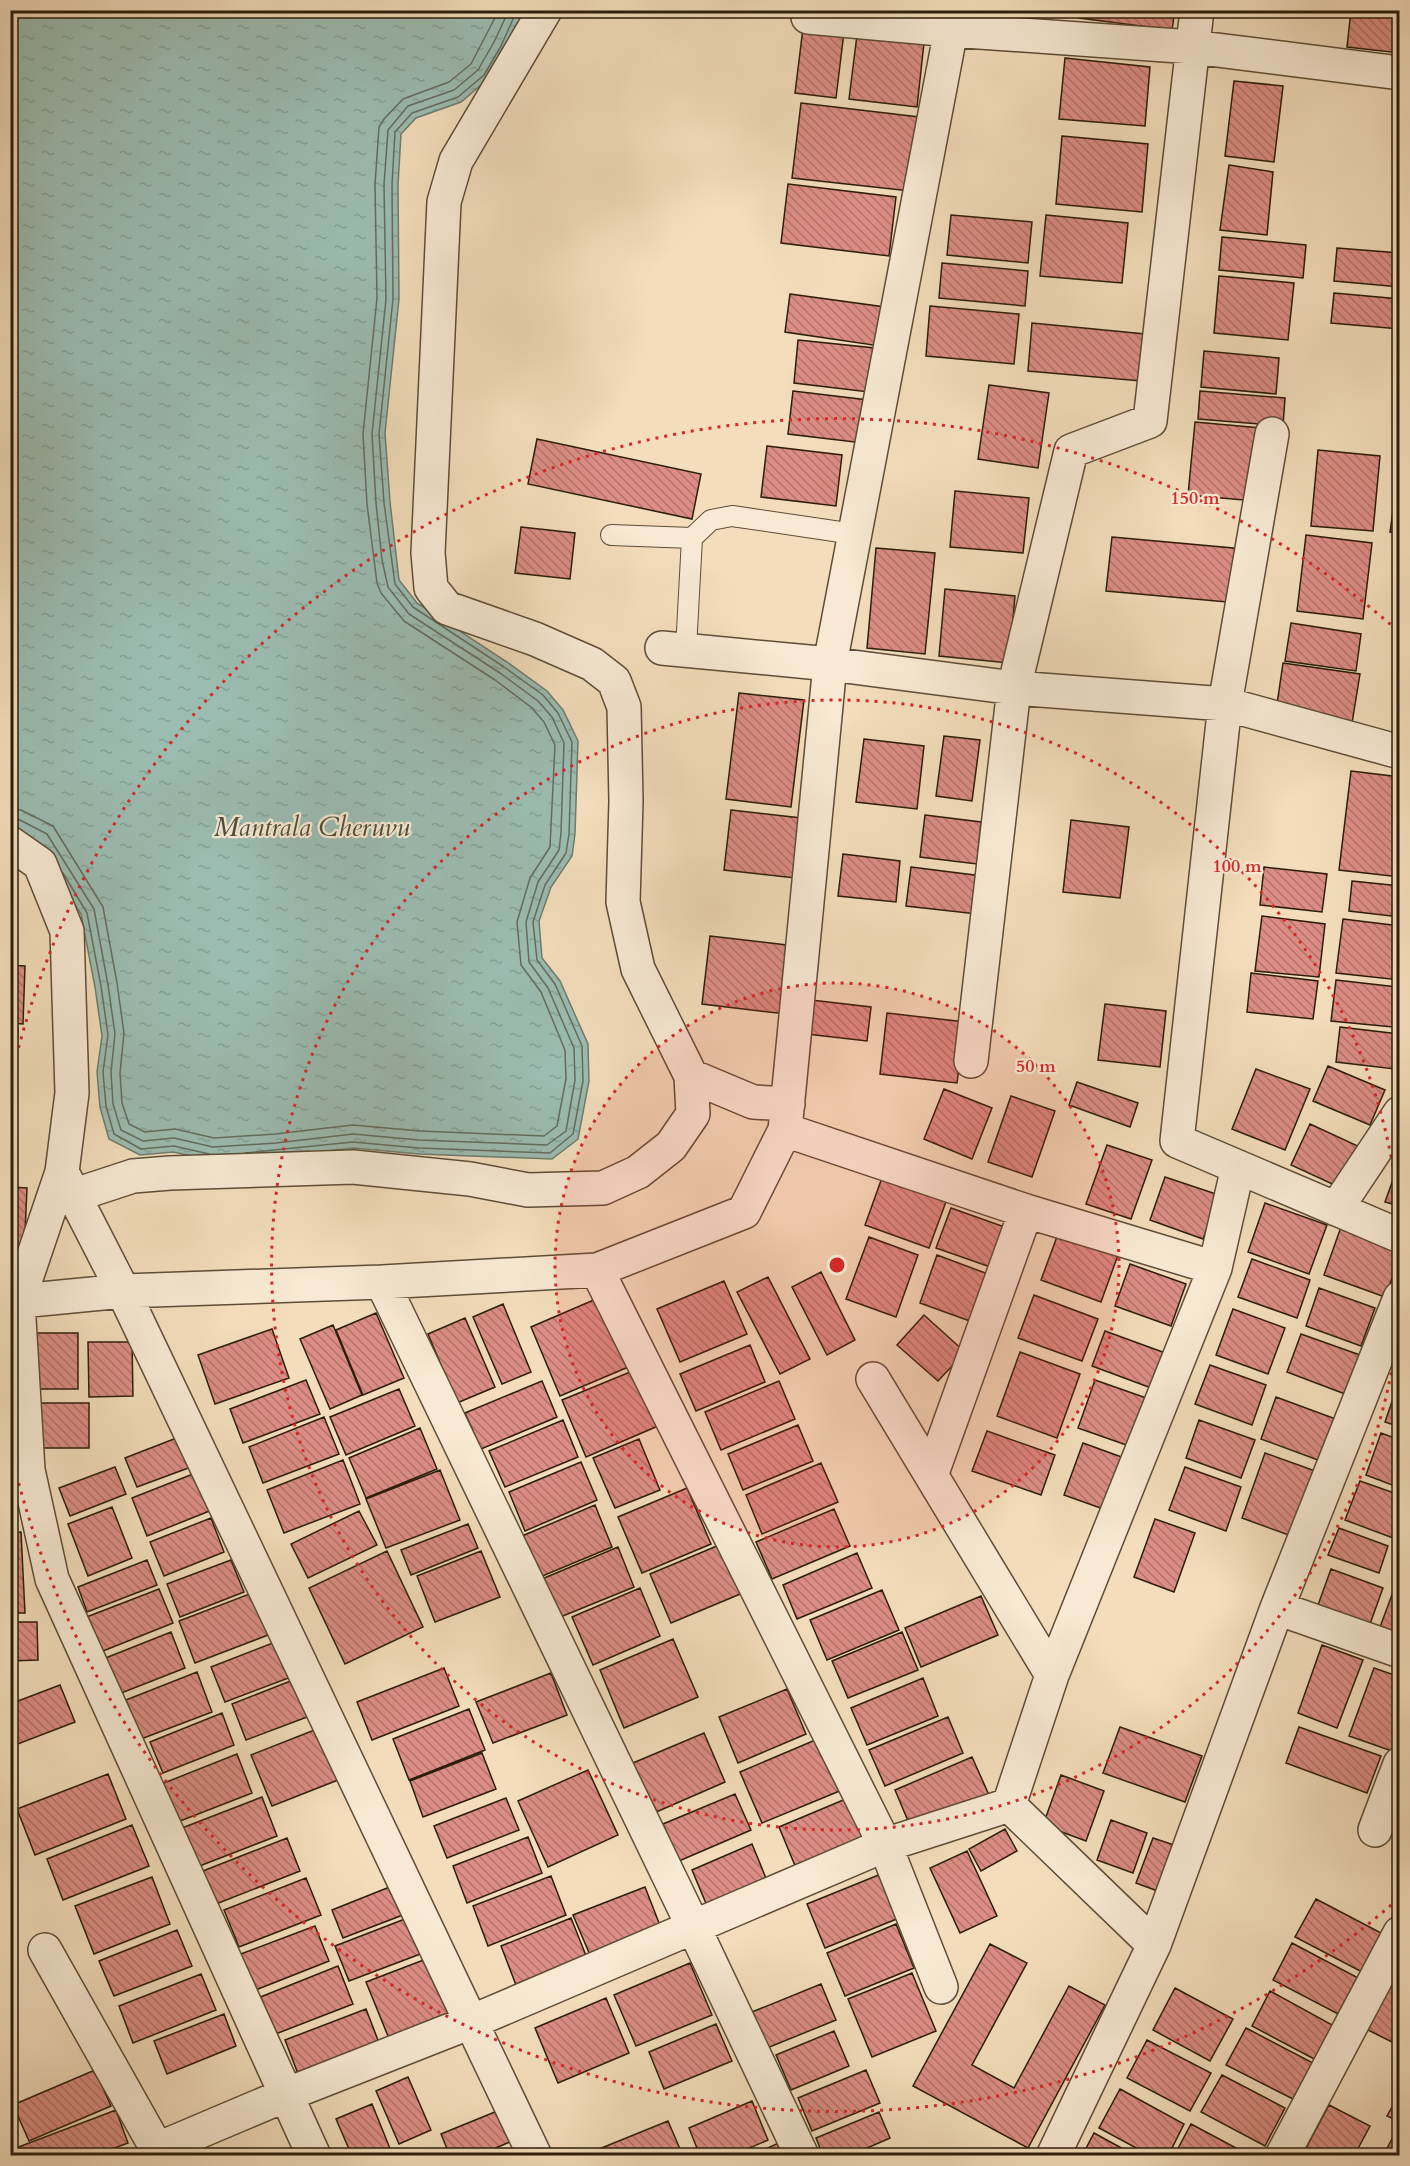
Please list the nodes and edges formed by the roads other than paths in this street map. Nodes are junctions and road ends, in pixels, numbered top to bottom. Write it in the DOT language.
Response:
graph roads {
  1 [pos="545,10"];
  2 [pos="1197,10"];
  3 [pos="808,16"];
  4 [pos="952,20"];
  5 [pos="1193,46"];
  6 [pos="1400,73"];
  7 [pos="1272,434"];
  8 [pos="854,534"];
  9 [pos="611,535"];
  10 [pos="692,538"];
  11 [pos="674,649"];
  12 [pos="830,664"];
  13 [pos="1014,688"];
  14 [pos="1224,704"];
  15 [pos="1400,752"];
  16 [pos="10,843"];
  17 [pos="971,1060"];
  18 [pos="691,1076"];
  19 [pos="1400,1113"];
  20 [pos="786,1117"];
  21 [pos="1238,1167"];
  22 [pos="68,1184"];
  23 [pos="1336,1209"];
  24 [pos="1026,1211"];
  25 [pos="1400,1236"];
  26 [pos="1215,1268"];
  27 [pos="597,1270"];
  28 [pos="382,1282"];
  29 [pos="123,1291"];
  30 [pos="1400,1298"];
  31 [pos="14,1302"];
  32 [pos="873,1378"];
  33 [pos="19,1471"];
  34 [pos="932,1473"];
  35 [pos="1277,1608"];
  36 [pos="1400,1651"];
  37 [pos="1052,1675"];
  38 [pos="1400,1764"];
  39 [pos="1009,1805"];
  40 [pos="1375,1830"];
  41 [pos="885,1845"];
  42 [pos="693,1926"];
  43 [pos="1400,1933"];
  44 [pos="1154,1945"];
  45 [pos="45,1950"];
  46 [pos="941,1987"];
  47 [pos="471,2022"];
  48 [pos="288,2094"];
  49 [pos="160,2152"];
  50 [pos="314,2156"];
  51 [pos="535,2156"];
  52 [pos="802,2156"];
  53 [pos="1053,2156"];
  54 [pos="1282,2156"];
  1 -- 18 [label="street"];
  2 -- 5 [label="street"];
  3 -- 4 [label="street"];
  4 -- 5 [label="street"];
  4 -- 8 [label="street"];
  5 -- 6 [label="street"];
  5 -- 13 [label="street"];
  7 -- 14 [label="street"];
  8 -- 10 [label="lane"];
  8 -- 12 [label="street"];
  9 -- 10 [label="lane"];
  10 -- 11 [label="lane"];
  11 -- 12 [label="street"];
  12 -- 13 [label="street"];
  12 -- 20 [label="street"];
  13 -- 14 [label="street"];
  13 -- 17 [label="street"];
  14 -- 15 [label="street"];
  14 -- 21 [label="street"];
  16 -- 22 [label="street"];
  18 -- 20 [label="street"];
  18 -- 22 [label="street"];
  19 -- 23 [label="street"];
  20 -- 24 [label="street"];
  20 -- 27 [label="street"];
  21 -- 23 [label="street"];
  21 -- 26 [label="street"];
  22 -- 29 [label="street"];
  22 -- 31 [label="street"];
  23 -- 25 [label="street"];
  24 -- 26 [label="street"];
  24 -- 34 [label="street"];
  26 -- 37 [label="street"];
  27 -- 28 [label="street"];
  27 -- 41 [label="street"];
  28 -- 29 [label="street"];
  28 -- 42 [label="street"];
  29 -- 31 [label="street"];
  29 -- 47 [label="street"];
  30 -- 35 [label="street"];
  31 -- 33 [label="street"];
  32 -- 34 [label="street"];
  33 -- 48 [label="street"];
  34 -- 37 [label="street"];
  35 -- 36 [label="street"];
  35 -- 44 [label="street"];
  37 -- 39 [label="street"];
  38 -- 40 [label="street"];
  39 -- 41 [label="street"];
  39 -- 44 [label="street"];
  41 -- 42 [label="street"];
  41 -- 46 [label="street"];
  42 -- 47 [label="street"];
  42 -- 52 [label="street"];
  43 -- 54 [label="street"];
  44 -- 53 [label="street"];
  45 -- 49 [label="street"];
  47 -- 48 [label="street"];
  47 -- 51 [label="street"];
  48 -- 49 [label="street"];
  48 -- 50 [label="street"];
}
